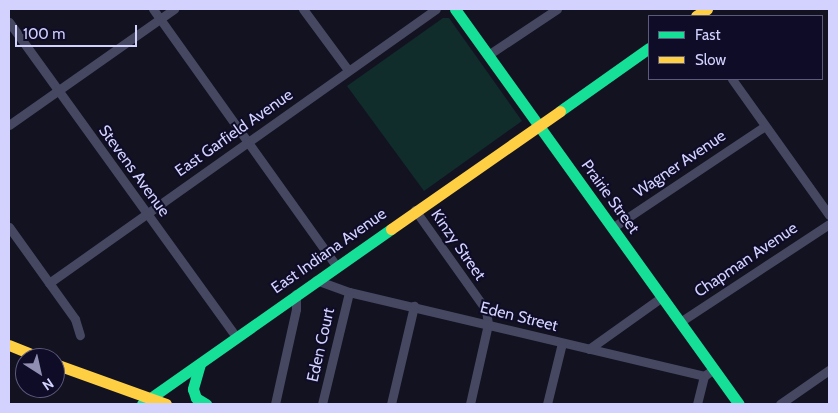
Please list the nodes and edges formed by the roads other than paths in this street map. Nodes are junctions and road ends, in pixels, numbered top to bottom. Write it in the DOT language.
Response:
graph roads {
  1 [pos="153,9"];
  2 [pos="174,9"];
  3 [pos="303,9"];
  4 [pos="436,9"];
  5 [pos="455,9"];
  6 [pos="557,9"];
  7 [pos="160,19"];
  8 [pos="9,22"];
  9 [pos="648,49"];
  10 [pos="488,55"];
  11 [pos="348,70"];
  12 [pos="733,80"];
  13 [pos="57,91"];
  14 [pos="537,124"];
  15 [pos="9,125"];
  16 [pos="765,126"];
  17 [pos="248,141"];
  18 [pos="415,210"];
  19 [pos="147,213"];
  20 [pos="829,215"];
  21 [pos="829,224"];
  22 [pos="9,227"];
  23 [pos="612,228"];
  24 [pos="336,266"];
  25 [pos="316,280"];
  26 [pos="49,283"];
  27 [pos="349,292"];
  28 [pos="296,294"];
  29 [pos="662,298"];
  30 [pos="414,306"];
  31 [pos="680,322"];
  32 [pos="488,324"];
  33 [pos="80,335"];
  34 [pos="236,337"];
  35 [pos="562,343"];
  36 [pos="589,349"];
  37 [pos="200,364"];
  38 [pos="65,368"];
  39 [pos="829,370"];
  40 [pos="709,372"];
  41 [pos="146,402"];
  42 [pos="166,404"];
  43 [pos="206,404"];
  44 [pos="275,404"];
  45 [pos="322,404"];
  46 [pos="391,404"];
  47 [pos="470,404"];
  48 [pos="547,404"];
  49 [pos="697,404"];
  50 [pos="739,404"];
  51 [pos="780,404"];
  1 -- 7 [label="street"];
  2 -- 7 [label="street"];
  3 -- 11 [label="street"];
  4 -- 11 [label="street, East Garfield Avenue"];
  5 -- 10 [label="main road, Prairie Street"];
  6 -- 10 [label="street"];
  7 -- 13 [label="street"];
  7 -- 17 [label="street"];
  8 -- 13 [label="street, Stevens Avenue"];
  9 -- 14 [label="main road, East Indiana Avenue"];
  10 -- 14 [label="main road, Prairie Street"];
  11 -- 17 [label="street, East Garfield Avenue"];
  12 -- 16 [label="street"];
  13 -- 15 [label="street"];
  13 -- 19 [label="street, Stevens Avenue"];
  14 -- 18 [label="main road, East Indiana Avenue"];
  14 -- 23 [label="main road, Prairie Street"];
  16 -- 20 [label="street"];
  16 -- 23 [label="street, Wagner Avenue"];
  17 -- 19 [label="street, East Garfield Avenue"];
  17 -- 24 [label="street"];
  18 -- 24 [label="main road, East Indiana Avenue"];
  18 -- 32 [label="street, Kinzy Street"];
  19 -- 26 [label="street, East Garfield Avenue"];
  19 -- 34 [label="street, Stevens Avenue"];
  21 -- 31 [label="street, Chapman Avenue"];
  22 -- 26 [label="street"];
  23 -- 29 [label="main road, Prairie Street"];
  24 -- 25 [label="main road, East Indiana Avenue"];
  25 -- 27 [label="street, Eden Street"];
  25 -- 28 [label="main road, East Indiana Avenue"];
  26 -- 33 [label="street"];
  27 -- 30 [label="street, Eden Street"];
  27 -- 45 [label="street, Eden Court"];
  28 -- 34 [label="main road, East Indiana Avenue"];
  28 -- 44 [label="street"];
  29 -- 31 [label="main road, Prairie Street"];
  29 -- 36 [label="street"];
  30 -- 32 [label="street, Eden Street"];
  30 -- 46 [label="street"];
  31 -- 40 [label="main road, Prairie Street"];
  32 -- 35 [label="street, Eden Street"];
  32 -- 47 [label="street"];
  34 -- 37 [label="main road, East Indiana Avenue"];
  35 -- 36 [label="street, Eden Street"];
  35 -- 48 [label="street"];
  36 -- 40 [label="street, Eden Street"];
  37 -- 41 [label="main road, East Indiana Avenue"];
  37 -- 43 [label="main road"];
  38 -- 41 [label="main road"];
  39 -- 51 [label="street"];
  40 -- 49 [label="street"];
  40 -- 50 [label="main road, Prairie Street"];
  41 -- 42 [label="main road"];
}
